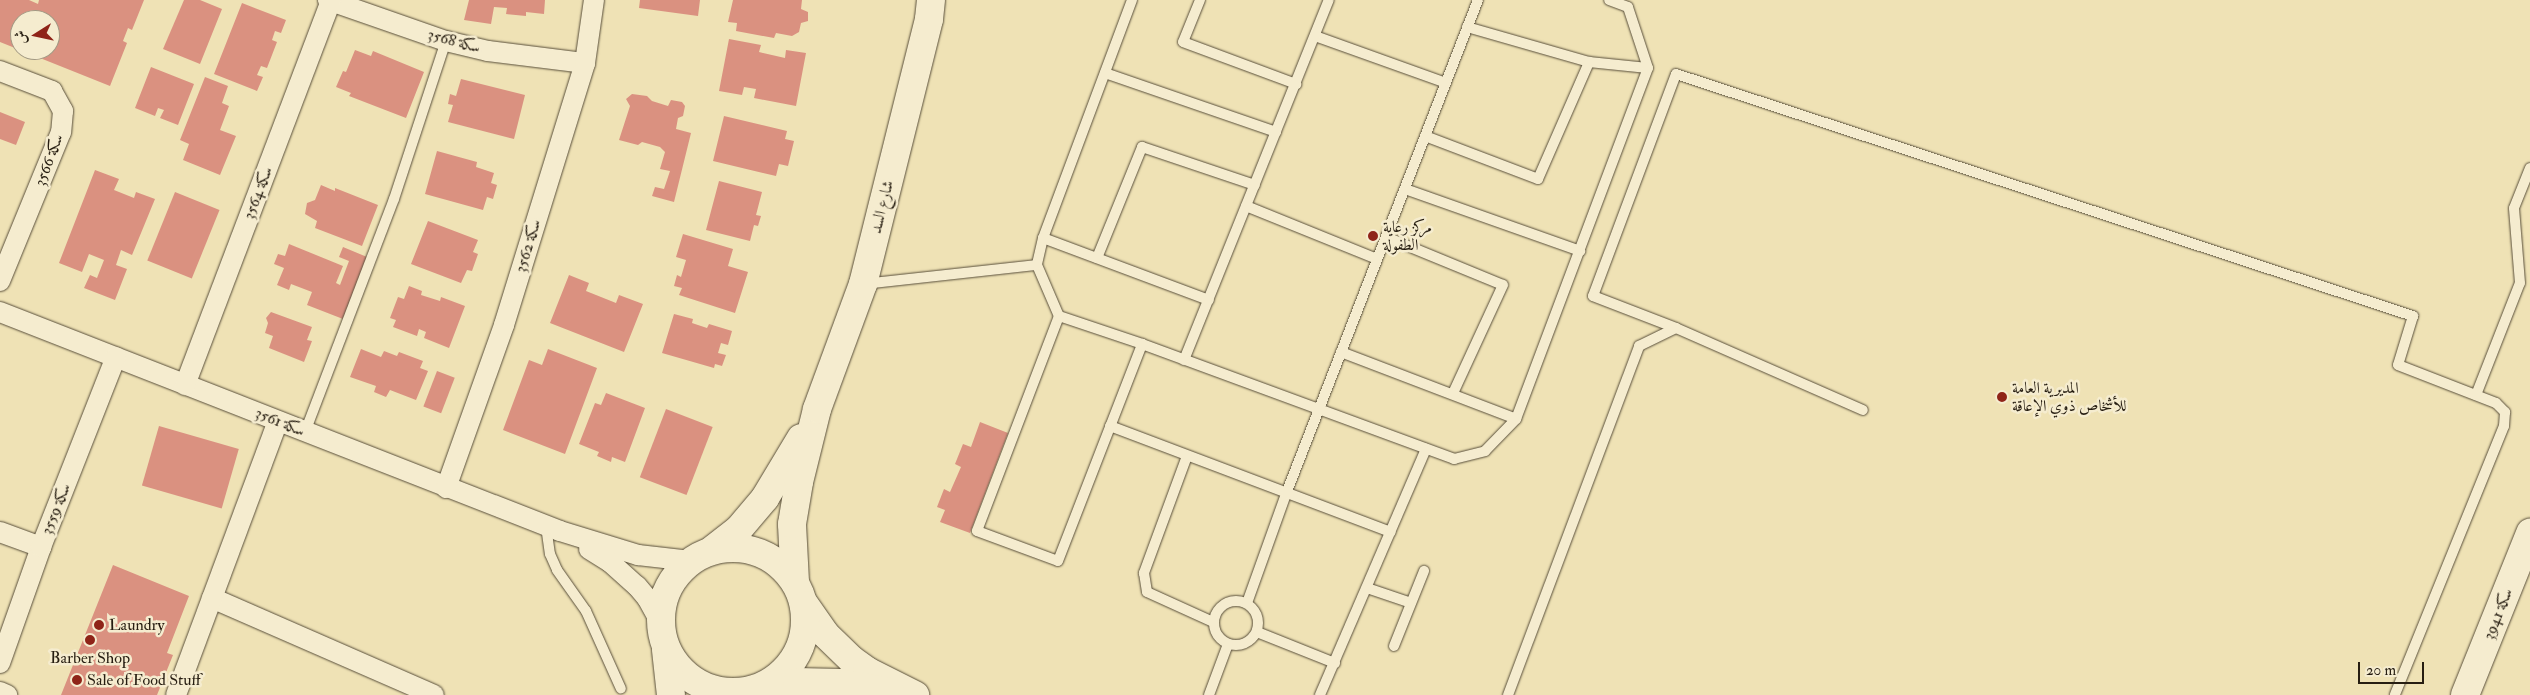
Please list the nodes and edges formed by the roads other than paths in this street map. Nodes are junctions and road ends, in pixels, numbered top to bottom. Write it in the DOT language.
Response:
graph roads {
  1 [pos="594,0"];
  2 [pos="931,0"];
  3 [pos="1132,0"];
  4 [pos="1200,0"];
  5 [pos="1329,0"];
  6 [pos="1478,0"];
  7 [pos="1609,0"];
  8 [pos="329,1"];
  9 [pos="1467,27"];
  10 [pos="1315,36"];
  11 [pos="446,41"];
  12 [pos="1589,62"];
  13 [pos="585,64"];
  14 [pos="1648,68"];
  15 [pos="0,71"];
  16 [pos="1105,73"];
  17 [pos="1446,83"];
  18 [pos="1296,84"];
  19 [pos="1276,132"];
  20 [pos="1425,136"];
  21 [pos="2530,168"];
  22 [pos="1255,185"];
  23 [pos="1405,188"];
  24 [pos="1246,206"];
  25 [pos="1044,238"];
  26 [pos="1386,238"];
  27 [pos="1580,251"];
  28 [pos="1097,258"];
  29 [pos="1377,259"];
  30 [pos="1037,265"];
  31 [pos="0,281"];
  32 [pos="863,284"];
  33 [pos="1208,300"];
  34 [pos="0,312"];
  35 [pos="1059,316"];
  36 [pos="1676,328"];
  37 [pos="1142,344"];
  38 [pos="1342,352"];
  39 [pos="116,357"];
  40 [pos="1184,360"];
  41 [pos="186,385"];
  42 [pos="1453,393"];
  43 [pos="2476,395"];
  44 [pos="817,409"];
  45 [pos="1863,410"];
  46 [pos="1318,411"];
  47 [pos="1516,419"];
  48 [pos="278,421"];
  49 [pos="1110,426"];
  50 [pos="305,432"];
  51 [pos="1426,449"];
  52 [pos="1187,456"];
  53 [pos="446,488"];
  54 [pos="1286,494"];
  55 [pos="553,529"];
  56 [pos="0,532"];
  57 [pos="1390,532"];
  58 [pos="41,547"];
  59 [pos="2527,548"];
  60 [pos="702,555"];
  61 [pos="1424,571"];
  62 [pos="1367,588"];
  63 [pos="800,593"];
  64 [pos="212,598"];
  65 [pos="1247,603"];
  66 [pos="1410,603"];
  67 [pos="1213,622"];
  68 [pos="1257,632"];
  69 [pos="663,635"];
  70 [pos="1228,644"];
  71 [pos="1394,646"];
  72 [pos="0,663"];
  73 [pos="1335,663"];
  74 [pos="621,689"];
  75 [pos="749,691"];
  76 [pos="0,692"];
  77 [pos="7,695"];
  78 [pos="176,695"];
  79 [pos="434,695"];
  80 [pos="671,695"];
  81 [pos="901,695"];
  82 [pos="915,695"];
  83 [pos="1208,695"];
  84 [pos="1320,695"];
  85 [pos="1508,695"];
  86 [pos="2395,695"];
  87 [pos="2465,695"];
  1 -- 13 [label="street, سكة 3562"];
  2 -- 32 [label="street, شارع السد"];
  3 -- 16 [label="lane"];
  4 -- 18 [label="lane"];
  5 -- 10 [label="lane"];
  6 -- 9 [label="lane"];
  7 -- 14 [label="lane"];
  8 -- 11 [label="street, سكة 3568"];
  8 -- 41 [label="street, سكة 3564"];
  9 -- 12 [label="lane"];
  9 -- 17 [label="lane"];
  10 -- 17 [label="lane"];
  10 -- 18 [label="lane"];
  11 -- 13 [label="street, سكة 3568"];
  11 -- 50 [label="lane"];
  12 -- 14 [label="lane"];
  12 -- 20 [label="lane"];
  13 -- 53 [label="street, سكة 3562"];
  14 -- 27 [label="lane"];
  15 -- 31 [label="street, سكة 3566"];
  16 -- 19 [label="lane"];
  16 -- 25 [label="lane"];
  17 -- 20 [label="lane"];
  18 -- 19 [label="lane"];
  19 -- 22 [label="lane"];
  20 -- 23 [label="lane"];
  21 -- 43 [label="lane"];
  22 -- 24 [label="lane"];
  22 -- 28 [label="lane"];
  23 -- 26 [label="lane"];
  23 -- 27 [label="lane"];
  24 -- 29 [label="lane"];
  24 -- 33 [label="lane"];
  25 -- 28 [label="lane"];
  25 -- 30 [label="lane"];
  26 -- 29 [label="lane"];
  26 -- 42 [label="lane"];
  27 -- 47 [label="lane"];
  28 -- 33 [label="lane"];
  29 -- 38 [label="lane"];
  30 -- 32 [label="lane"];
  30 -- 35 [label="lane"];
  32 -- 44 [label="street, شارع السد"];
  33 -- 40 [label="lane"];
  34 -- 39 [label="street, سكة 3561"];
  35 -- 37 [label="lane"];
  35 -- 49 [label="lane"];
  36 -- 43 [label="lane"];
  36 -- 45 [label="lane"];
  36 -- 85 [label="lane"];
  37 -- 40 [label="lane"];
  37 -- 49 [label="lane"];
  38 -- 42 [label="lane"];
  38 -- 46 [label="lane"];
  39 -- 41 [label="street, سكة 3561"];
  39 -- 58 [label="street, سكة 3559"];
  40 -- 46 [label="lane"];
  41 -- 48 [label="street, سكة 3561"];
  42 -- 47 [label="lane"];
  43 -- 86 [label="lane"];
  44 -- 60 [label="street, شارع السد"];
  44 -- 63 [label="street, شارع السد"];
  46 -- 51 [label="lane"];
  46 -- 54 [label="lane"];
  47 -- 51 [label="lane"];
  48 -- 50 [label="street, سكة 3561"];
  48 -- 64 [label="street"];
  49 -- 52 [label="lane"];
  50 -- 53 [label="street, سكة 3561"];
  51 -- 57 [label="lane"];
  52 -- 54 [label="lane"];
  52 -- 67 [label="lane"];
  53 -- 55 [label="street, سكة 3561"];
  54 -- 57 [label="lane"];
  54 -- 65 [label="lane"];
  55 -- 60 [label="street, سكة 3561"];
  55 -- 69 [label="street, سكة 3561"];
  55 -- 74 [label="lane"];
  56 -- 58 [label="street"];
  57 -- 62 [label="lane"];
  58 -- 72 [label="street, سكة 3559"];
  59 -- 87 [label="street, سكة 3941"];
  60 -- 63 [label="street"];
  60 -- 69 [label="street"];
  61 -- 66 [label="lane"];
  62 -- 66 [label="lane"];
  62 -- 73 [label="lane"];
  63 -- 75 [label="street"];
  63 -- 82 [label="street"];
  64 -- 78 [label="street"];
  64 -- 79 [label="street"];
  65 -- 67 [label="lane"];
  65 -- 68 [label="lane"];
  66 -- 71 [label="lane"];
  67 -- 70 [label="lane"];
  68 -- 70 [label="lane"];
  68 -- 73 [label="lane"];
  69 -- 75 [label="street"];
  69 -- 80 [label="street"];
  70 -- 83 [label="lane"];
  73 -- 84 [label="lane"];
  75 -- 81 [label="street"];
  76 -- 77 [label="street"];
}
